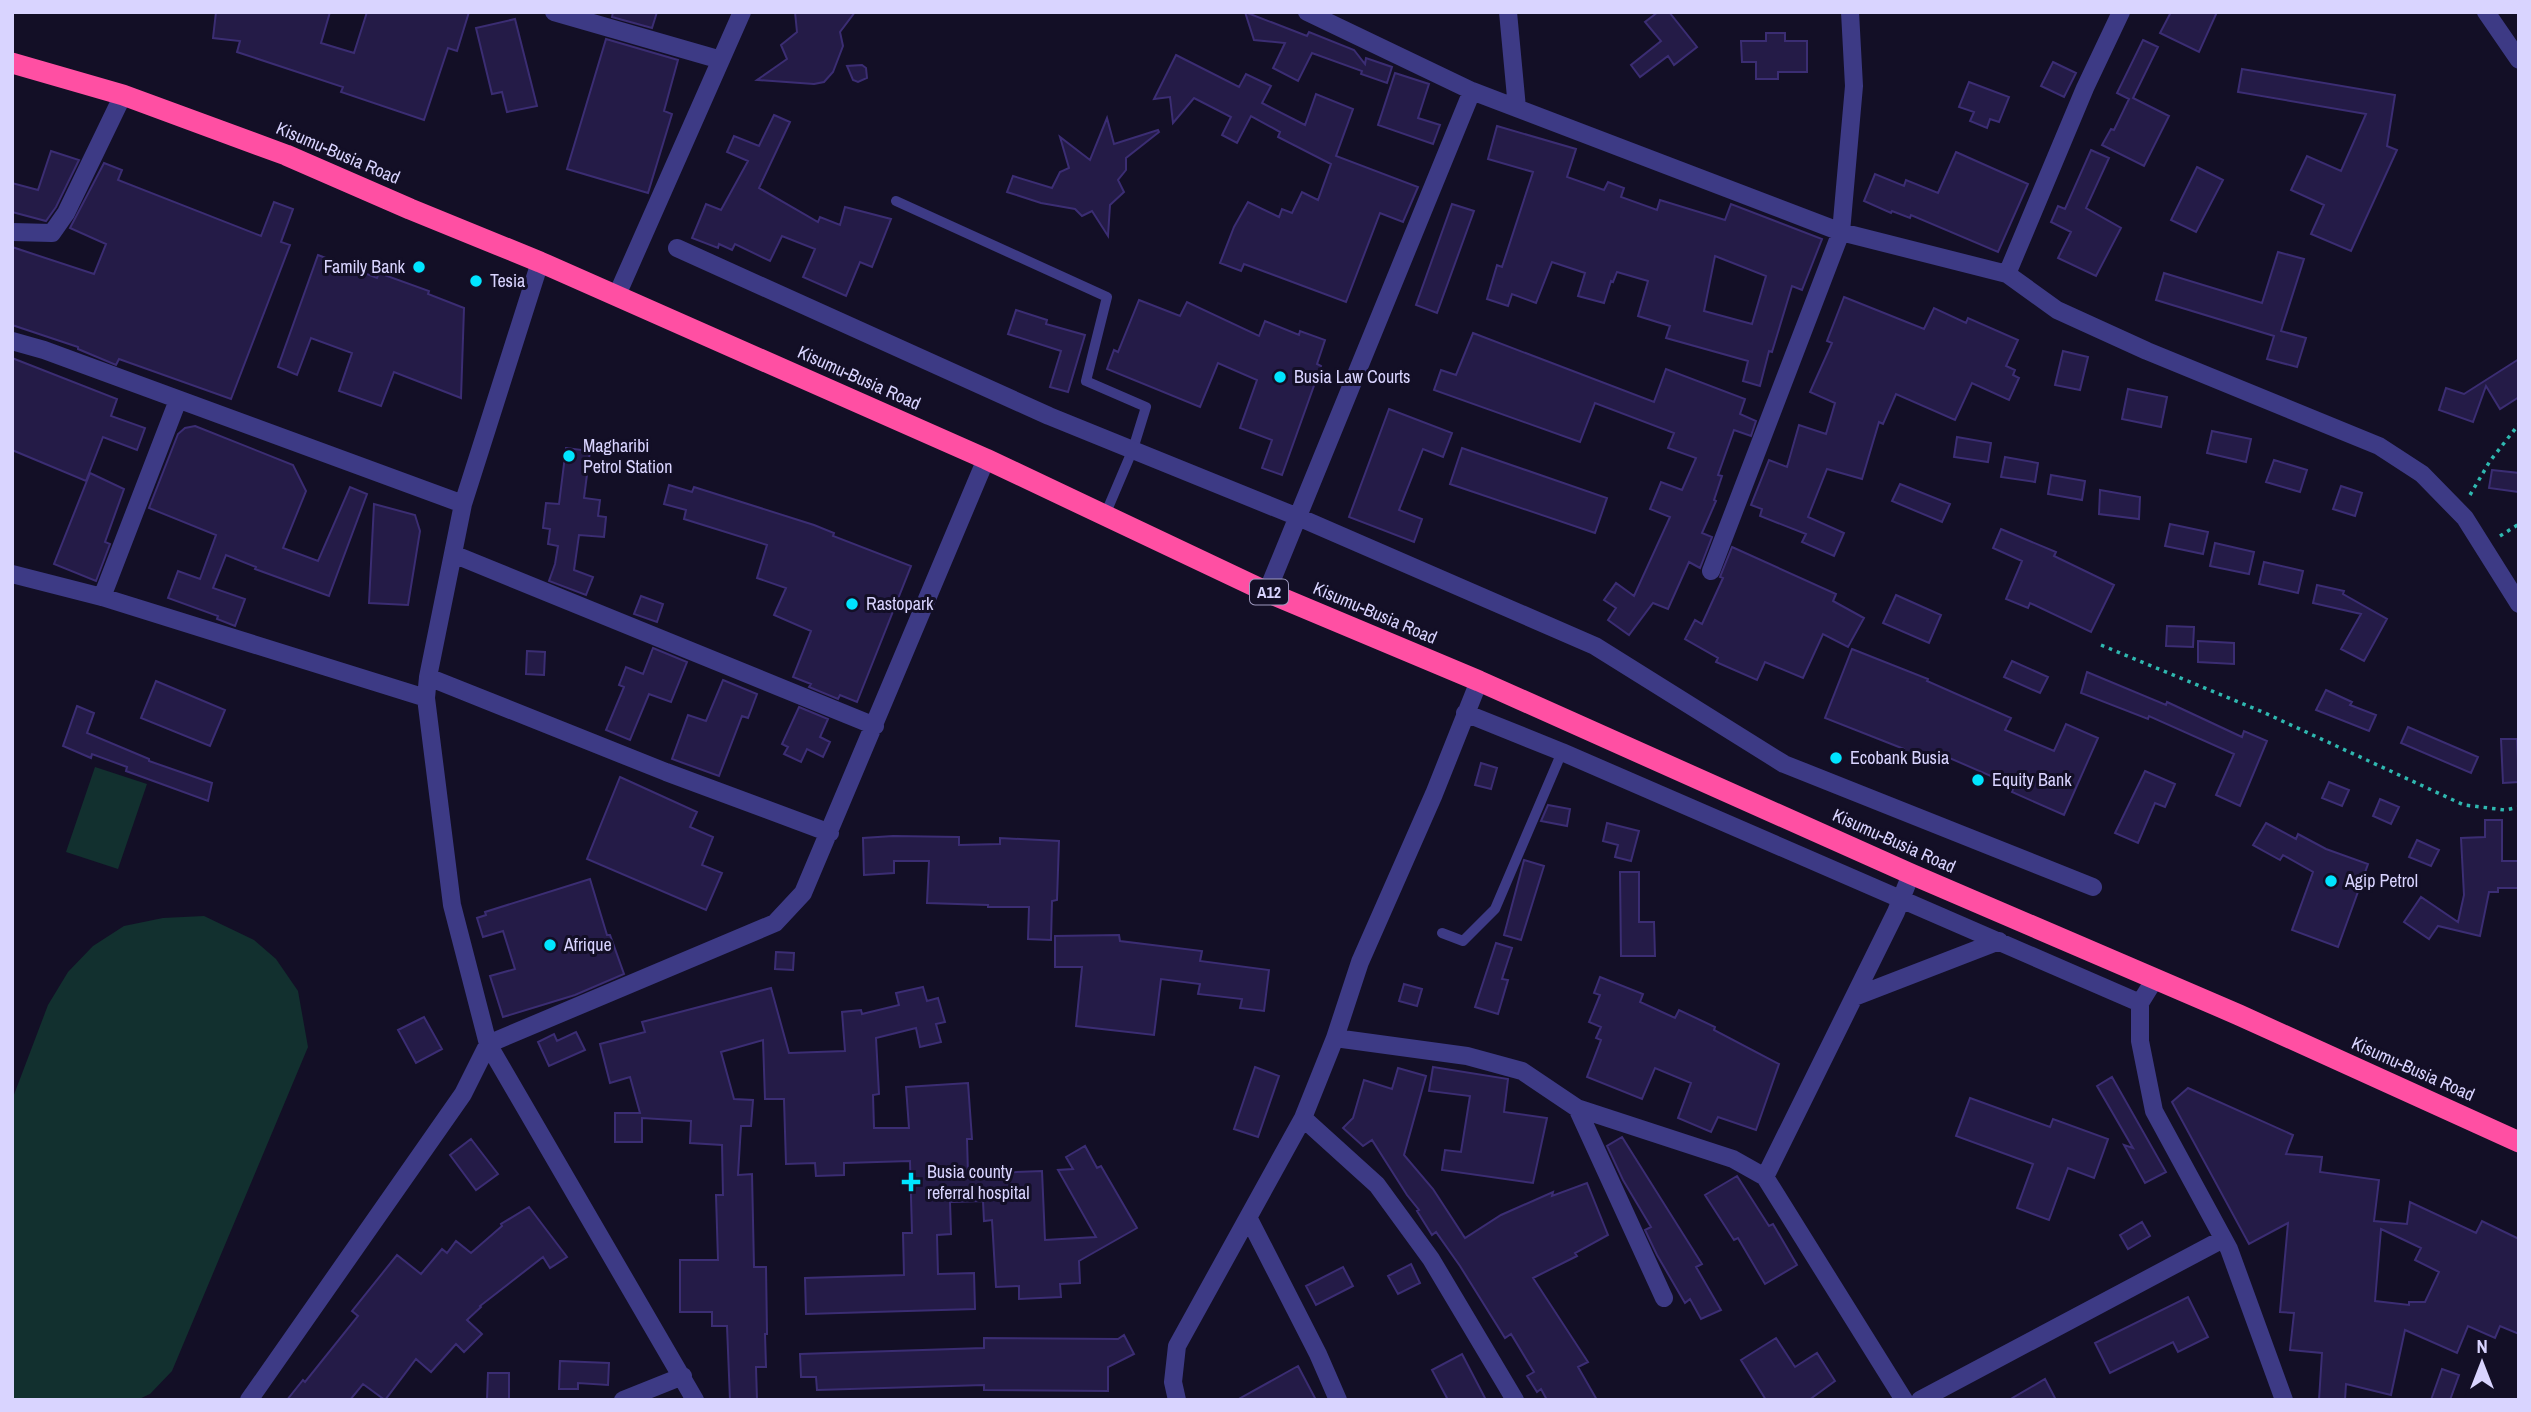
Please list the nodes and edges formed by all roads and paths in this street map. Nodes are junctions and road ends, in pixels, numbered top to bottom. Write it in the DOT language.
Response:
graph roads {
  1 [pos="554,12"];
  2 [pos="742,12"];
  3 [pos="1307,12"];
  4 [pos="1508,12"];
  5 [pos="1850,12"];
  6 [pos="2121,12"];
  7 [pos="2486,12"];
  8 [pos="721,60"];
  9 [pos="2519,60"];
  10 [pos="12,64"];
  11 [pos="1472,91"];
  12 [pos="123,95"];
  13 [pos="1517,108"];
  14 [pos="895,201"];
  15 [pos="12,232"];
  16 [pos="1841,232"];
  17 [pos="677,248"];
  18 [pos="540,262"];
  19 [pos="2007,274"];
  20 [pos="617,295"];
  21 [pos="12,341"];
  22 [pos="178,400"];
  23 [pos="2519,424"];
  24 [pos="1133,449"];
  25 [pos="986,459"];
  26 [pos="463,504"];
  27 [pos="2458,510"];
  28 [pos="1105,515"];
  29 [pos="1298,517"];
  30 [pos="453,554"];
  31 [pos="1711,571"];
  32 [pos="12,574"];
  33 [pos="1268,592"];
  34 [pos="102,597"];
  35 [pos="2519,604"];
  36 [pos="2101,645"];
  37 [pos="428,677"];
  38 [pos="1479,681"];
  39 [pos="426,698"];
  40 [pos="1465,713"];
  41 [pos="875,726"];
  42 [pos="1562,751"];
  43 [pos="2519,807"];
  44 [pos="830,833"];
  45 [pos="1911,874"];
  46 [pos="2093,887"];
  47 [pos="1901,899"];
  48 [pos="1442,933"];
  49 [pos="1999,941"];
  50 [pos="2153,982"];
  51 [pos="1854,997"];
  52 [pos="2140,1003"];
  53 [pos="1335,1038"];
  54 [pos="488,1044"];
  55 [pos="1577,1108"];
  56 [pos="1303,1118"];
  57 [pos="2519,1142"];
  58 [pos="1765,1177"];
  59 [pos="1249,1219"];
  60 [pos="2223,1239"];
  61 [pos="1664,1298"];
  62 [pos="683,1376"];
  63 [pos="249,1400"];
  64 [pos="622,1400"];
  65 [pos="695,1400"];
  66 [pos="1177,1400"];
  67 [pos="1338,1400"];
  68 [pos="1515,1400"];
  69 [pos="1904,1400"];
  70 [pos="1920,1400"];
  71 [pos="2284,1400"];
  1 -- 8 [label="street"];
  2 -- 8 [label="street"];
  3 -- 11 [label="street"];
  4 -- 13 [label="street"];
  5 -- 16 [label="street"];
  6 -- 19 [label="street"];
  7 -- 9 [label="street"];
  8 -- 20 [label="street"];
  10 -- 12 [label="highway, Kisumu-Busia Road / A12"];
  11 -- 13 [label="street"];
  11 -- 29 [label="street"];
  12 -- 15 [label="street"];
  12 -- 18 [label="highway, Kisumu-Busia Road / A12"];
  13 -- 16 [label="street"];
  14 -- 24 [label="lane"];
  16 -- 19 [label="street"];
  16 -- 31 [label="street"];
  17 -- 24 [label="street"];
  18 -- 20 [label="highway, Kisumu-Busia Road / A12"];
  18 -- 26 [label="street"];
  19 -- 27 [label="street"];
  20 -- 25 [label="highway, Kisumu-Busia Road / A12"];
  21 -- 22 [label="street"];
  22 -- 26 [label="street"];
  22 -- 34 [label="street"];
  23 -- 27 [label="path"];
  24 -- 28 [label="lane"];
  24 -- 29 [label="street"];
  25 -- 28 [label="highway, Kisumu-Busia Road / A12"];
  25 -- 41 [label="street"];
  26 -- 30 [label="street"];
  27 -- 35 [label="street"];
  28 -- 33 [label="highway, Kisumu-Busia Road / A12"];
  29 -- 33 [label="street"];
  29 -- 46 [label="street"];
  30 -- 37 [label="street"];
  30 -- 41 [label="street"];
  32 -- 34 [label="street"];
  33 -- 38 [label="highway, Kisumu-Busia Road / A12"];
  34 -- 39 [label="street"];
  36 -- 43 [label="path"];
  37 -- 39 [label="street"];
  37 -- 44 [label="street"];
  38 -- 40 [label="street"];
  38 -- 45 [label="highway, Kisumu-Busia Road / A12"];
  39 -- 54 [label="street"];
  40 -- 42 [label="street"];
  40 -- 53 [label="street"];
  41 -- 44 [label="street"];
  42 -- 47 [label="street"];
  42 -- 48 [label="lane"];
  44 -- 54 [label="street"];
  45 -- 47 [label="street"];
  45 -- 57 [label="highway, Kisumu-Busia Road / A12"];
  47 -- 49 [label="street"];
  47 -- 51 [label="street"];
  49 -- 51 [label="street"];
  49 -- 52 [label="street"];
  50 -- 52 [label="street"];
  51 -- 58 [label="street"];
  52 -- 60 [label="street"];
  53 -- 55 [label="street"];
  53 -- 56 [label="street"];
  54 -- 62 [label="street"];
  54 -- 63 [label="street"];
  55 -- 58 [label="street"];
  55 -- 61 [label="street"];
  56 -- 59 [label="street"];
  56 -- 68 [label="street"];
  58 -- 69 [label="street"];
  59 -- 66 [label="street"];
  59 -- 67 [label="street"];
  60 -- 70 [label="street"];
  60 -- 71 [label="street"];
  62 -- 64 [label="street"];
  62 -- 65 [label="street"];
}
